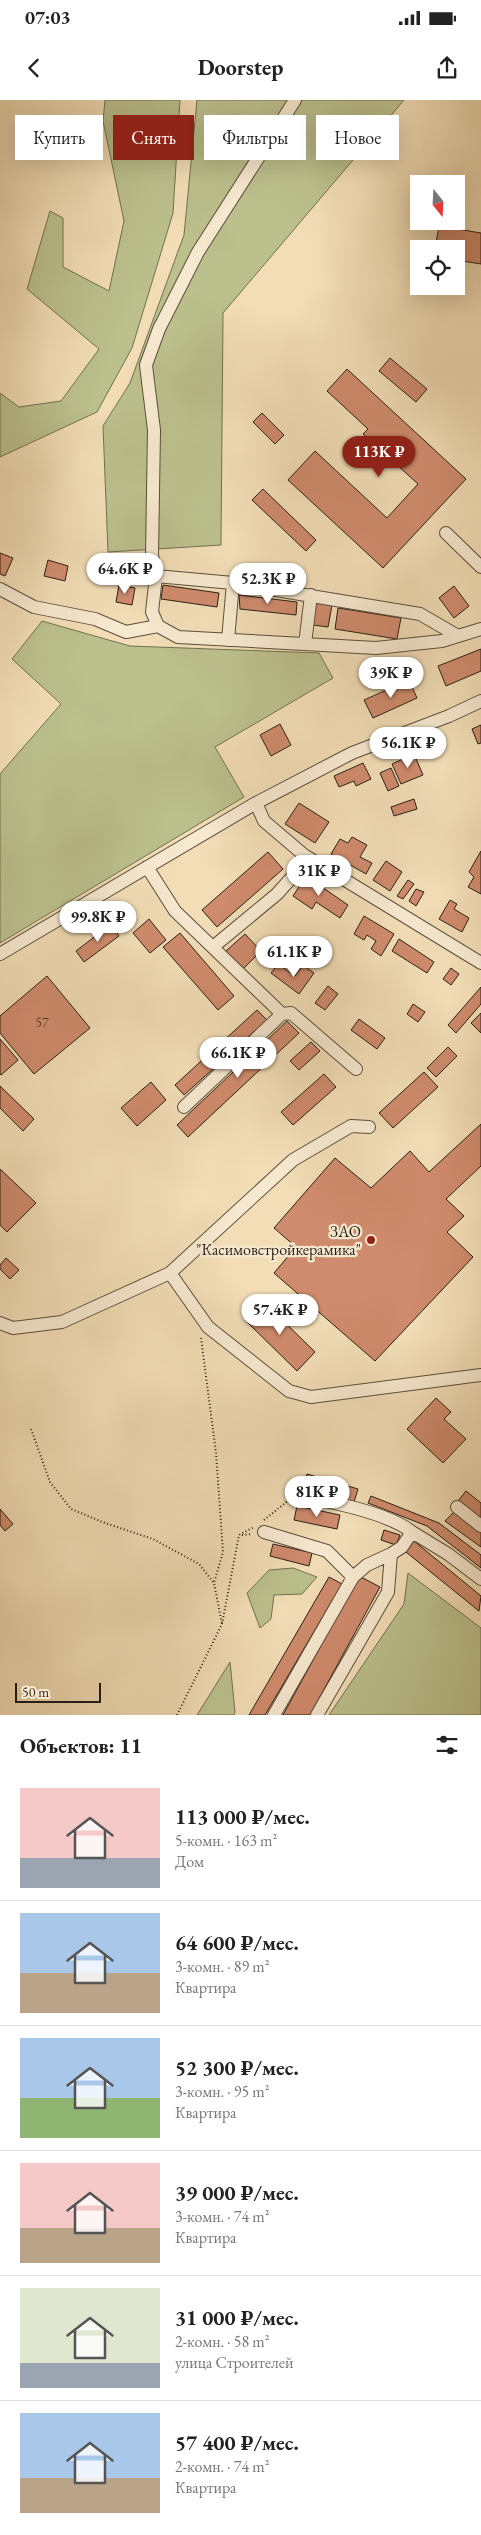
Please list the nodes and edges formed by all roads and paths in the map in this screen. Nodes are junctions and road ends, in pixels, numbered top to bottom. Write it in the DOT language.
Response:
graph roads {
  1 [pos="295,100"];
  2 [pos="446,533"];
  3 [pos="481,567"];
  4 [pos="156,576"];
  5 [pos="233,583"];
  6 [pos="0,589"];
  7 [pos="311,595"];
  8 [pos="158,626"];
  9 [pos="481,628"];
  10 [pos="458,636"];
  11 [pos="228,640"];
  12 [pos="305,644"];
  13 [pos="481,700"];
  14 [pos="256,803"];
  15 [pos="309,858"];
  16 [pos="147,866"];
  17 [pos="213,947"];
  18 [pos="0,954"];
  19 [pos="480,961"];
  20 [pos="282,1014"];
  21 [pos="356,1069"];
  22 [pos="184,1106"];
  23 [pos="369,1127"];
  24 [pos="170,1273"];
  25 [pos="198,1313"];
  26 [pos="0,1323"];
  27 [pos="481,1375"];
  28 [pos="31,1429"];
  29 [pos="301,1496"];
  30 [pos="457,1507"];
  31 [pos="481,1526"];
  32 [pos="264,1532"];
  33 [pos="412,1532"];
  34 [pos="391,1554"];
  35 [pos="353,1578"];
  36 [pos="481,1579"];
  37 [pos="214,1583"];
  38 [pos="222,1624"];
  39 [pos="177,1715"];
  40 [pos="274,1715"];
  41 [pos="317,1715"];
  1 -- 4 [label="street"];
  2 -- 3 [label="street"];
  4 -- 5 [label="street"];
  4 -- 8 [label="street"];
  5 -- 7 [label="street"];
  5 -- 11 [label="street"];
  6 -- 8 [label="street"];
  7 -- 10 [label="street"];
  7 -- 12 [label="street"];
  8 -- 11 [label="street"];
  9 -- 10 [label="street"];
  10 -- 12 [label="street"];
  11 -- 12 [label="street"];
  13 -- 14 [label="street"];
  14 -- 15 [label="street"];
  14 -- 16 [label="street"];
  15 -- 17 [label="street"];
  15 -- 19 [label="street"];
  16 -- 17 [label="street"];
  16 -- 18 [label="street"];
  17 -- 20 [label="street"];
  20 -- 21 [label="street"];
  20 -- 22 [label="street"];
  23 -- 24 [label="street"];
  24 -- 25 [label="street"];
  24 -- 26 [label="street"];
  25 -- 27 [label="street"];
  25 -- 37 [label="path"];
  28 -- 37 [label="path"];
  29 -- 33 [label="street"];
  29 -- 38 [label="path"];
  30 -- 31 [label="street"];
  32 -- 35 [label="street"];
  33 -- 34 [label="street"];
  33 -- 36 [label="street"];
  34 -- 35 [label="street"];
  34 -- 41 [label="street"];
  35 -- 40 [label="street"];
  37 -- 38 [label="path"];
  38 -- 39 [label="path"];
}
